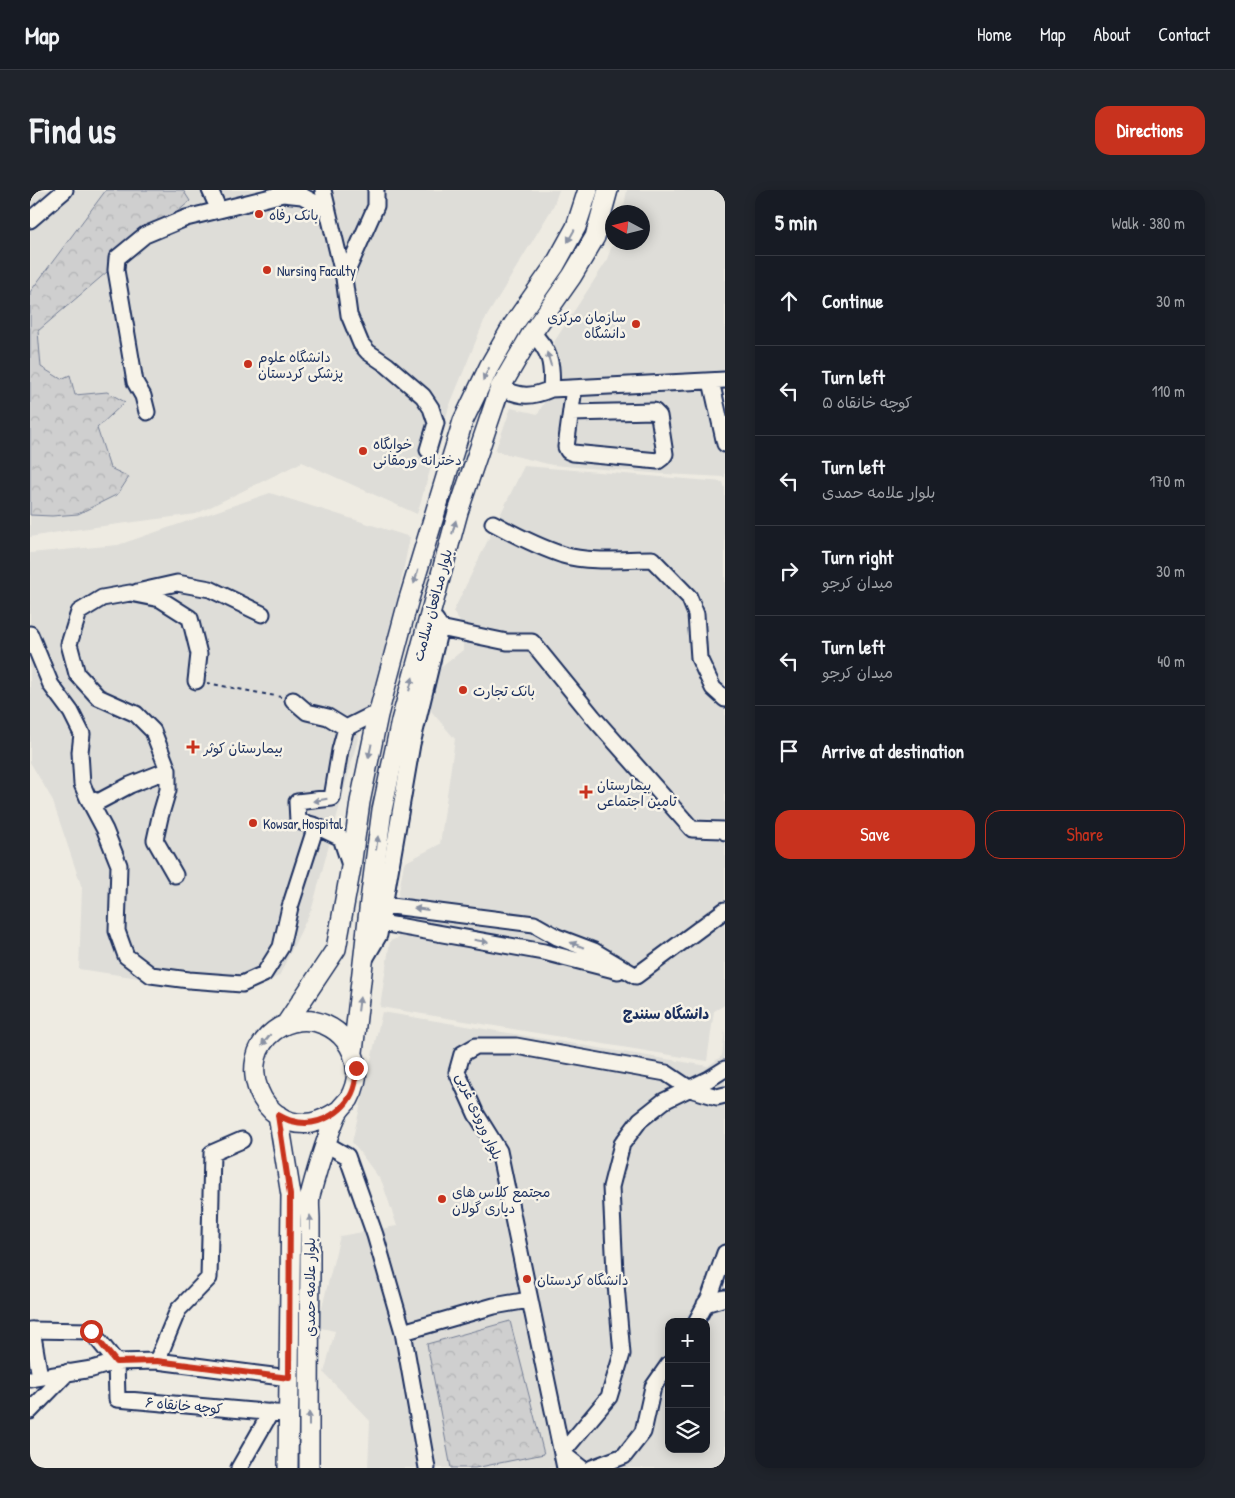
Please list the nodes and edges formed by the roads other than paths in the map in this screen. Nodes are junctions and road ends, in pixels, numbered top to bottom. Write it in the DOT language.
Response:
graph roads {
  1 [pos="65,190"];
  2 [pos="210,190"];
  3 [pos="376,190"];
  4 [pos="588,190"];
  5 [pos="608,190"];
  6 [pos="328,196"];
  7 [pos="219,210"];
  8 [pos="32,214"];
  9 [pos="344,278"];
  10 [pos="532,333"];
  11 [pos="718,380"];
  12 [pos="500,388"];
  13 [pos="551,388"];
  14 [pos="574,388"];
  15 [pos="147,412"];
  16 [pos="571,414"];
  17 [pos="725,444"];
  18 [pos="428,450"];
  19 [pos="493,523"];
  20 [pos="130,593"];
  21 [pos="432,609"];
  22 [pos="262,614"];
  23 [pos="440,628"];
  24 [pos="30,634"];
  25 [pos="196,681"];
  26 [pos="725,699"];
  27 [pos="293,700"];
  28 [pos="378,716"];
  29 [pos="346,728"];
  30 [pos="168,770"];
  31 [pos="88,798"];
  32 [pos="316,826"];
  33 [pos="725,832"];
  34 [pos="351,866"];
  35 [pos="175,875"];
  36 [pos="384,905"];
  37 [pos="725,910"];
  38 [pos="381,923"];
  39 [pos="363,963"];
  40 [pos="636,976"];
  41 [pos="286,1024"];
  42 [pos="353,1052"];
  43 [pos="725,1068"];
  44 [pos="690,1089"];
  45 [pos="725,1095"];
  46 [pos="338,1111"];
  47 [pos="278,1115"];
  48 [pos="242,1140"];
  49 [pos="326,1144"];
  50 [pos="725,1252"];
  51 [pos="725,1298"];
  52 [pos="529,1300"];
  53 [pos="705,1304"];
  54 [pos="698,1318"];
  55 [pos="31,1330"];
  56 [pos="403,1332"];
  57 [pos="157,1361"];
  58 [pos="116,1362"];
  59 [pos="665,1369"];
  60 [pos="68,1372"];
  61 [pos="35,1378"];
  62 [pos="289,1378"];
  63 [pos="30,1411"];
  64 [pos="280,1413"];
  65 [pos="562,1453"];
  66 [pos="239,1468"];
  67 [pos="288,1468"];
  68 [pos="309,1468"];
  69 [pos="427,1468"];
  70 [pos="565,1468"];
  71 [pos="581,1468"];
  72 [pos="592,1468"];
  1 -- 8 [label="street"];
  2 -- 7 [label="street"];
  3 -- 9 [label="street"];
  4 -- 28 [label="main road, بلوار مدافعان سلامت, one-way"];
  5 -- 10 [label="main road, بلوار مدافعان سلامت"];
  6 -- 7 [label="street"];
  6 -- 9 [label="street"];
  7 -- 15 [label="street"];
  9 -- 18 [label="street"];
  10 -- 12 [label="main road, بلوار مدافعان سلامت"];
  13 -- 10 [label="street, one-way"];
  11 -- 14 [label="street"];
  11 -- 17 [label="street"];
  12 -- 13 [label="street"];
  21 -- 12 [label="main road, بلوار مدافعان سلامت, one-way"];
  13 -- 14 [label="street"];
  14 -- 16 [label="street"];
  16 -- 16 [label="street"];
  19 -- 26 [label="street"];
  20 -- 22 [label="street"];
  20 -- 25 [label="street"];
  20 -- 30 [label="street"];
  21 -- 23 [label="street"];
  39 -- 21 [label="main road, بلوار مدافعان سلامت, one-way"];
  23 -- 33 [label="street"];
  23 -- 36 [label="street"];
  24 -- 31 [label="street"];
  27 -- 29 [label="street"];
  28 -- 29 [label="street"];
  28 -- 34 [label="main road, بلوار مدافعان سلامت, one-way"];
  29 -- 32 [label="street, one-way"];
  30 -- 31 [label="street"];
  30 -- 35 [label="street"];
  31 -- 32 [label="street"];
  32 -- 34 [label="street"];
  34 -- 41 [label="main road, بلوار مدافعان سلامت"];
  36 -- 38 [label="street"];
  40 -- 36 [label="street, one-way"];
  37 -- 40 [label="street"];
  38 -- 39 [label="street"];
  38 -- 40 [label="street, one-way"];
  42 -- 39 [label="main road, بلوار مدافعان سلامت, one-way"];
  41 -- 42 [label="main road"];
  41 -- 47 [label="main road, one-way"];
  42 -- 46 [label="main road"];
  43 -- 44 [label="street"];
  44 -- 45 [label="street, بلوار ورودی غربی"];
  44 -- 52 [label="street, بلوار ورودی غربی"];
  44 -- 65 [label="street"];
  46 -- 47 [label="main road"];
  46 -- 49 [label="main road, بلوار علامه حمدی"];
  47 -- 62 [label="main road, بلوار علامه حمدی"];
  48 -- 57 [label="street"];
  49 -- 56 [label="street"];
  68 -- 49 [label="main road, بلوار علامه حمدی, one-way"];
  50 -- 53 [label="street"];
  51 -- 53 [label="street"];
  52 -- 56 [label="street"];
  52 -- 65 [label="street, بلوار ورودی غربی"];
  53 -- 54 [label="street"];
  55 -- 58 [label="street"];
  55 -- 61 [label="street"];
  56 -- 69 [label="street"];
  57 -- 58 [label="street"];
  57 -- 62 [label="street"];
  58 -- 60 [label="street"];
  58 -- 64 [label="street, کوچه خانقاه ۶"];
  59 -- 72 [label="street"];
  60 -- 61 [label="street"];
  60 -- 63 [label="street"];
  62 -- 64 [label="main road, بلوار علامه حمدی"];
  64 -- 66 [label="street"];
  64 -- 67 [label="main road, بلوار علامه حمدی"];
  65 -- 70 [label="street, بلوار ورودی غربی"];
  65 -- 71 [label="street"];
}
